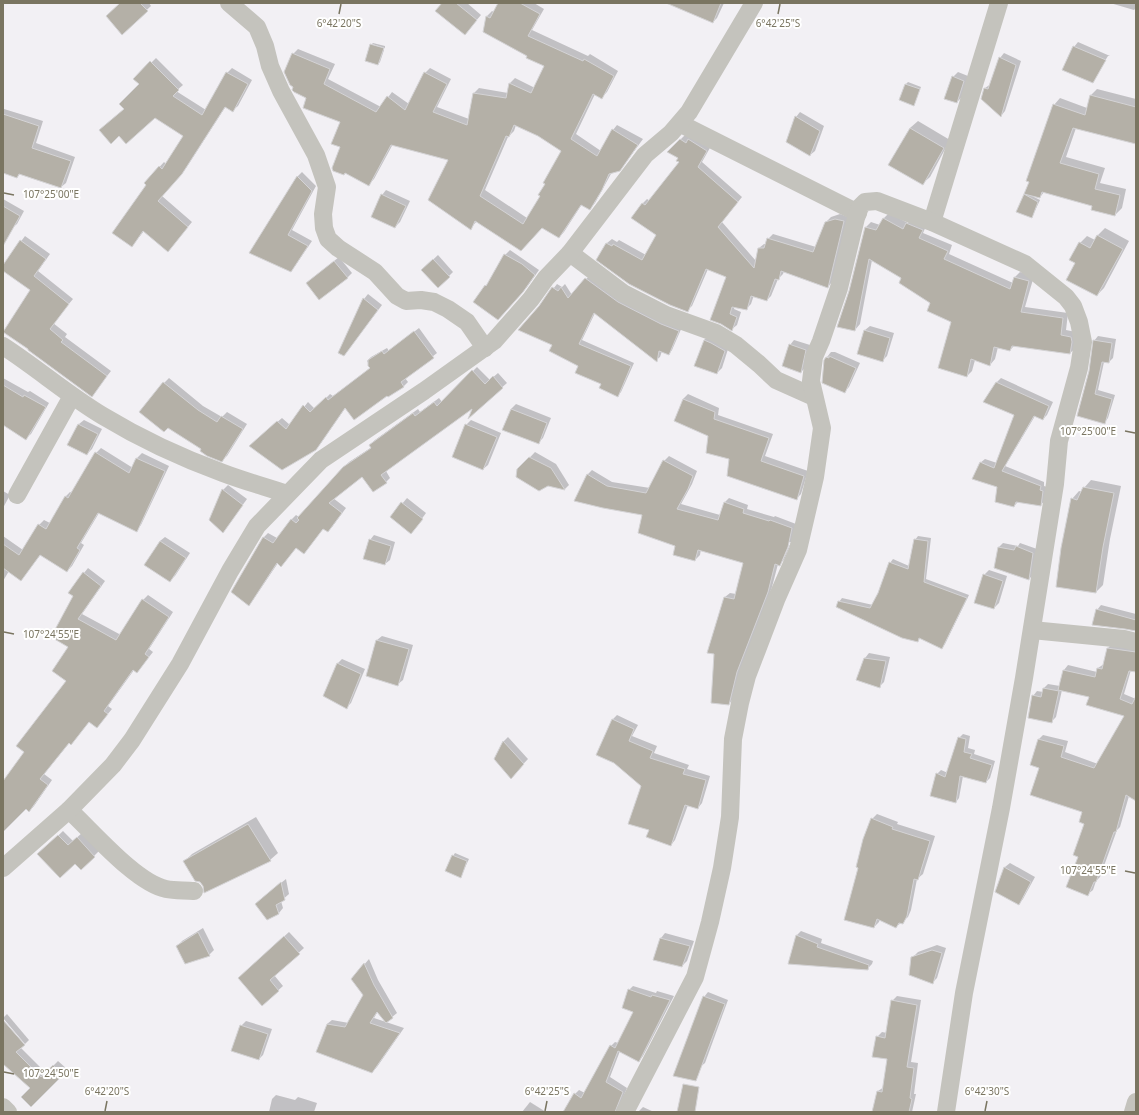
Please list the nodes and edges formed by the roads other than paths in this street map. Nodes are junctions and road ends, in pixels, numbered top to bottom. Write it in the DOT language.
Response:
graph roads {
  1 [pos="229,3"];
  2 [pos="754,3"];
  3 [pos="999,3"];
  4 [pos="681,124"];
  5 [pos="858,213"];
  6 [pos="932,222"];
  7 [pos="570,253"];
  8 [pos="3,346"];
  9 [pos="485,348"];
  10 [pos="72,396"];
  11 [pos="814,397"];
  12 [pos="287,494"];
  13 [pos="17,495"];
  14 [pos="1032,630"];
  15 [pos="1136,642"];
  16 [pos="69,810"];
  17 [pos="3,868"];
  18 [pos="194,891"];
  19 [pos="1136,1102"];
  20 [pos="3,1107"];
  21 [pos="8,1112"];
  22 [pos="624,1112"];
  23 [pos="946,1112"];
  24 [pos="1133,1112"];
  1 -- 9 [label="street"];
  2 -- 4 [label="street"];
  3 -- 6 [label="street"];
  4 -- 5 [label="street"];
  4 -- 7 [label="street"];
  5 -- 6 [label="street"];
  5 -- 11 [label="street"];
  6 -- 14 [label="street"];
  7 -- 9 [label="street"];
  7 -- 11 [label="street"];
  8 -- 10 [label="street"];
  9 -- 12 [label="street"];
  10 -- 12 [label="street"];
  10 -- 13 [label="street"];
  11 -- 22 [label="street"];
  12 -- 16 [label="street"];
  14 -- 15 [label="street"];
  14 -- 23 [label="street"];
  16 -- 17 [label="street"];
  16 -- 18 [label="street"];
  19 -- 24 [label="street"];
  20 -- 21 [label="street"];
}
